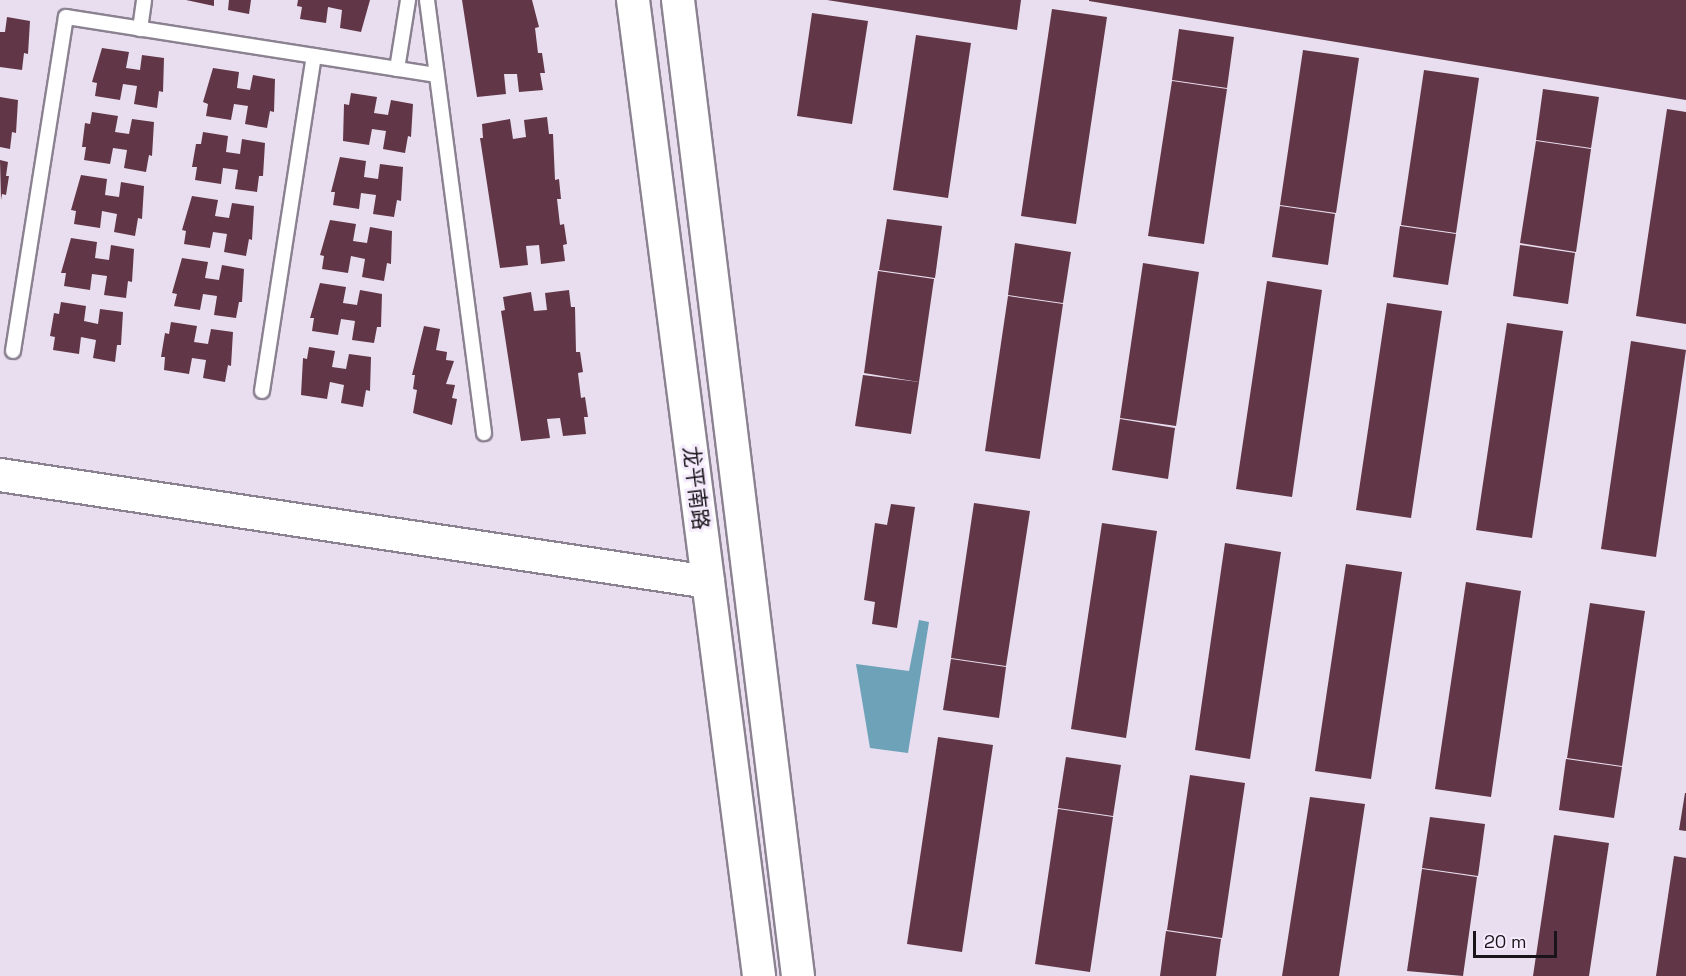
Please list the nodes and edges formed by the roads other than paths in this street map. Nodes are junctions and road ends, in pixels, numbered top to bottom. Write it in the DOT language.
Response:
graph roads {
  1 [pos="144,0"];
  2 [pos="408,0"];
  3 [pos="426,0"];
  4 [pos="633,0"];
  5 [pos="678,0"];
  6 [pos="140,29"];
  7 [pos="314,56"];
  8 [pos="398,69"];
  9 [pos="436,75"];
  10 [pos="13,351"];
  11 [pos="261,391"];
  12 [pos="484,433"];
  13 [pos="0,475"];
  14 [pos="708,582"];
  15 [pos="759,976"];
  16 [pos="798,976"];
  1 -- 6 [label="lane"];
  2 -- 8 [label="lane"];
  3 -- 9 [label="lane"];
  4 -- 14 [label="street, 龙平南路"];
  5 -- 16 [label="street, 龙平南路"];
  6 -- 7 [label="lane"];
  6 -- 10 [label="lane"];
  7 -- 8 [label="lane"];
  7 -- 11 [label="lane"];
  8 -- 9 [label="lane"];
  9 -- 12 [label="lane"];
  13 -- 14 [label="street"];
  14 -- 15 [label="street, 龙平南路"];
}
